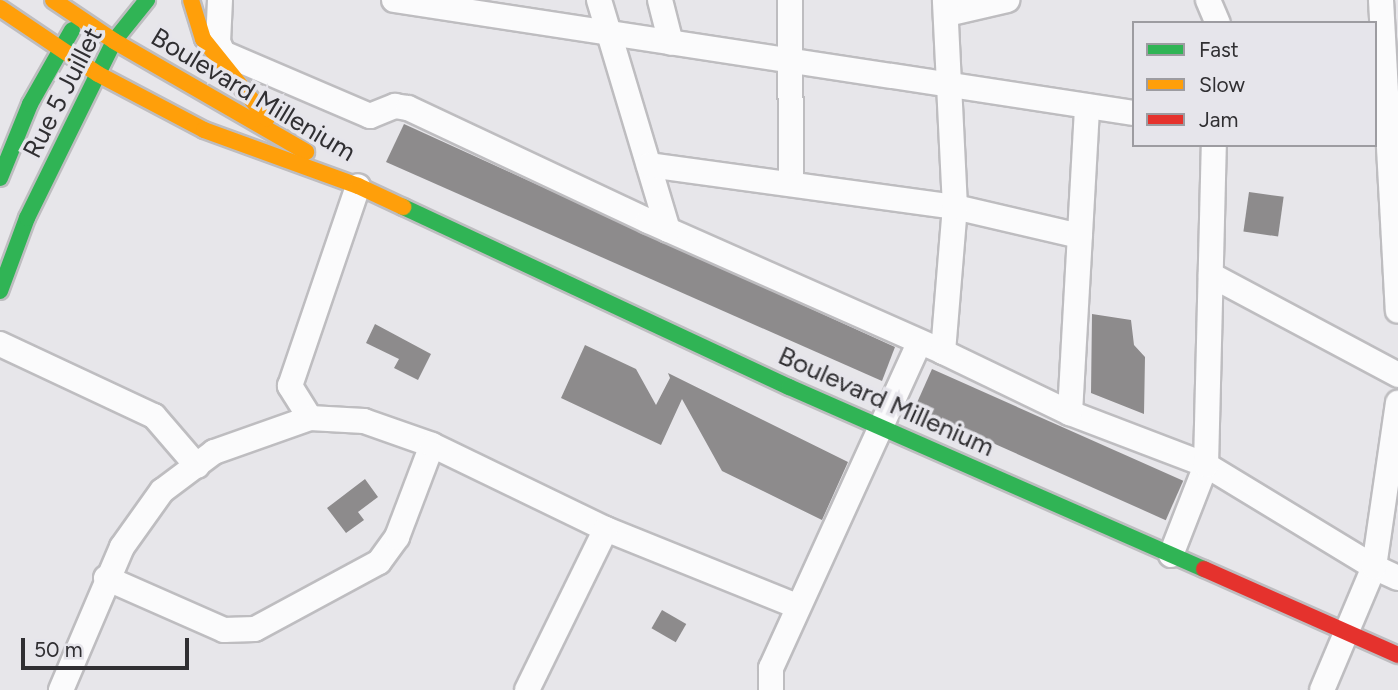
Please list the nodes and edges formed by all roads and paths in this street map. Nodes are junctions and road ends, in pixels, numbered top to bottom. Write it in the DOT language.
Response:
graph roads {
  1 [pos="53,0"];
  2 [pos="89,0"];
  3 [pos="147,0"];
  4 [pos="191,0"];
  5 [pos="220,0"];
  6 [pos="394,0"];
  7 [pos="599,0"];
  8 [pos="660,0"];
  9 [pos="790,0"];
  10 [pos="1007,0"];
  11 [pos="1208,0"];
  12 [pos="1381,0"];
  13 [pos="946,7"];
  14 [pos="0,8"];
  15 [pos="79,18"];
  16 [pos="1216,21"];
  17 [pos="608,34"];
  18 [pos="114,41"];
  19 [pos="671,43"];
  20 [pos="61,49"];
  21 [pos="788,61"];
  22 [pos="98,74"];
  23 [pos="947,86"];
  24 [pos="1087,106"];
  25 [pos="1132,114"];
  26 [pos="1381,120"];
  27 [pos="283,136"];
  28 [pos="1214,147"];
  29 [pos="649,165"];
  30 [pos="0,178"];
  31 [pos="792,184"];
  32 [pos="358,186"];
  33 [pos="955,207"];
  34 [pos="668,230"];
  35 [pos="1080,236"];
  36 [pos="1211,275"];
  37 [pos="0,291"];
  38 [pos="1398,312"];
  39 [pos="919,343"];
  40 [pos="0,344"];
  41 [pos="943,352"];
  42 [pos="1398,375"];
  43 [pos="1398,403"];
  44 [pos="1070,414"];
  45 [pos="310,418"];
  46 [pos="882,428"];
  47 [pos="432,445"];
  48 [pos="1206,465"];
  49 [pos="197,466"];
  50 [pos="606,529"];
  51 [pos="1171,555"];
  52 [pos="1374,566"];
  53 [pos="106,578"];
  54 [pos="1398,578"];
  55 [pos="797,606"];
  56 [pos="1347,632"];
  57 [pos="1398,655"];
  58 [pos="61,690"];
  59 [pos="527,690"];
  60 [pos="771,690"];
  61 [pos="1322,690"];
  1 -- 15 [label="main road, Boulevard Millenium"];
  2 -- 15 [label="main road, Rue 5 Juillet"];
  3 -- 18 [label="main road, Rue 5 Juillet"];
  4 -- 27 [label="main road"];
  5 -- 34 [label="street"];
  6 -- 17 [label="street"];
  7 -- 17 [label="street"];
  8 -- 19 [label="street"];
  9 -- 21 [label="street"];
  10 -- 13 [label="street"];
  11 -- 16 [label="street"];
  12 -- 26 [label="street"];
  13 -- 23 [label="street"];
  14 -- 20 [label="main road, Boulevard Millenium"];
  15 -- 18 [label="main road, Boulevard Millenium"];
  15 -- 20 [label="main road, Rue 5 Juillet"];
  17 -- 19 [label="street"];
  17 -- 29 [label="street"];
  18 -- 22 [label="main road, Rue 5 Juillet"];
  18 -- 27 [label="main road, Boulevard Millenium"];
  19 -- 21 [label="street"];
  20 -- 22 [label="main road, Boulevard Millenium"];
  20 -- 30 [label="main road, Rue 5 Juillet"];
  21 -- 23 [label="street"];
  21 -- 31 [label="street"];
  22 -- 32 [label="main road, Boulevard Millenium"];
  22 -- 37 [label="main road, Rue 5 Juillet"];
  23 -- 24 [label="street"];
  23 -- 33 [label="street"];
  24 -- 25 [label="street"];
  24 -- 35 [label="street"];
  26 -- 38 [label="street"];
  27 -- 32 [label="main road, Boulevard Millenium"];
  28 -- 36 [label="street"];
  29 -- 31 [label="street"];
  29 -- 34 [label="street"];
  31 -- 33 [label="street"];
  32 -- 45 [label="street"];
  32 -- 46 [label="main road, Boulevard Millenium"];
  33 -- 35 [label="street"];
  33 -- 41 [label="street"];
  34 -- 39 [label="street"];
  35 -- 44 [label="street"];
  36 -- 42 [label="street"];
  36 -- 48 [label="street"];
  39 -- 41 [label="street"];
  39 -- 46 [label="street"];
  40 -- 49 [label="street"];
  41 -- 44 [label="street"];
  43 -- 52 [label="street"];
  44 -- 48 [label="street"];
  45 -- 47 [label="street"];
  45 -- 49 [label="street"];
  46 -- 51 [label="main road, Boulevard Millenium"];
  46 -- 55 [label="street"];
  47 -- 50 [label="street"];
  47 -- 53 [label="street"];
  48 -- 51 [label="street"];
  48 -- 52 [label="street"];
  49 -- 53 [label="street"];
  50 -- 55 [label="street"];
  50 -- 59 [label="street"];
  51 -- 56 [label="main road, Boulevard Millenium"];
  52 -- 54 [label="street"];
  52 -- 56 [label="street"];
  53 -- 58 [label="street"];
  55 -- 60 [label="street"];
  56 -- 57 [label="main road, Boulevard Millenium"];
  56 -- 61 [label="street"];
}
